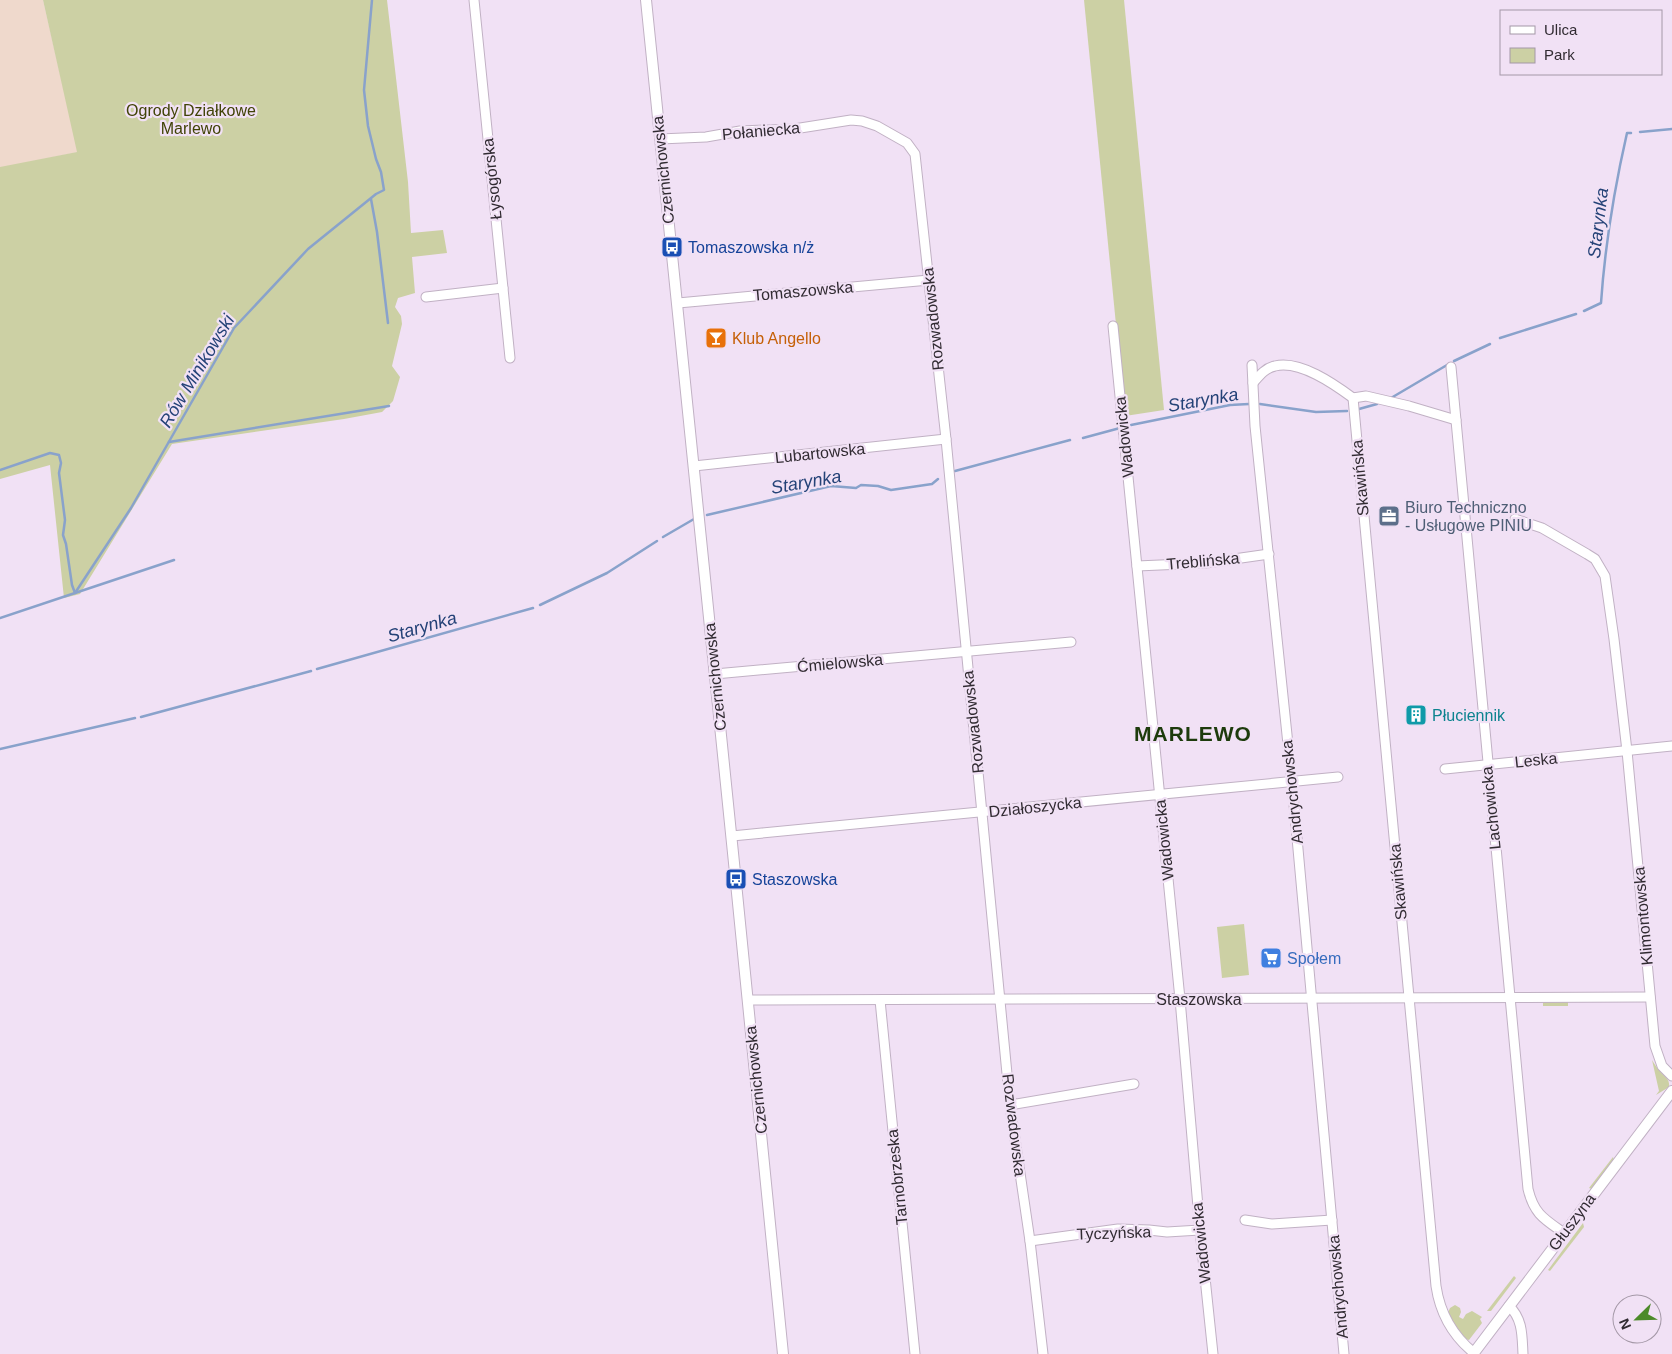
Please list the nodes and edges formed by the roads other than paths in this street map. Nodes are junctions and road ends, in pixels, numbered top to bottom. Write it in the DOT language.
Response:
graph roads {
  1 [pos="474,0"];
  2 [pos="646,0"];
  3 [pos="862,121"];
  4 [pos="660,139"];
  5 [pos="929,280"];
  6 [pos="503,288"];
  7 [pos="426,297"];
  8 [pos="678,303"];
  9 [pos="1113,326"];
  10 [pos="510,358"];
  11 [pos="1252,365"];
  12 [pos="1451,368"];
  13 [pos="1253,383"];
  14 [pos="1353,398"];
  15 [pos="1456,420"];
  16 [pos="946,440"];
  17 [pos="694,466"];
  18 [pos="1515,520"];
  19 [pos="1269,554"];
  20 [pos="1137,566"];
  21 [pos="1071,642"];
  22 [pos="966,651"];
  23 [pos="715,674"];
  24 [pos="1672,746"];
  25 [pos="1627,751"];
  26 [pos="1487,764"];
  27 [pos="1445,769"];
  28 [pos="1338,777"];
  29 [pos="1292,783"];
  30 [pos="1160,794"];
  31 [pos="982,812"];
  32 [pos="732,836"];
  33 [pos="1409,998"];
  34 [pos="1510,998"];
  35 [pos="1650,998"];
  36 [pos="1180,999"];
  37 [pos="1312,999"];
  38 [pos="748,1000"];
  39 [pos="880,1000"];
  40 [pos="1001,1000"];
  41 [pos="1672,1076"];
  42 [pos="1134,1084"];
  43 [pos="1672,1091"];
  44 [pos="1010,1104"];
  45 [pos="1245,1220"];
  46 [pos="1332,1220"];
  47 [pos="1200,1230"];
  48 [pos="1564,1233"];
  49 [pos="1030,1241"];
  50 [pos="1509,1306"];
  51 [pos="783,1354"];
  52 [pos="915,1354"];
  53 [pos="1044,1354"];
  54 [pos="1213,1354"];
  55 [pos="1344,1354"];
  56 [pos="1473,1354"];
  57 [pos="1523,1354"];
  1 -- 6 [label="street, Łysogórska"];
  2 -- 4 [label="street, Czernichowska"];
  3 -- 4 [label="street, Połaniecka"];
  3 -- 5 [label="street, Rozwadowska"];
  4 -- 8 [label="street, Czernichowska"];
  5 -- 8 [label="street, Tomaszowska"];
  5 -- 16 [label="street, Rozwadowska"];
  6 -- 7 [label="street"];
  6 -- 10 [label="street, Łysogórska"];
  8 -- 17 [label="street, Czernichowska"];
  9 -- 20 [label="street, Wadowicka"];
  11 -- 13 [label="street, Andrychowska"];
  12 -- 15 [label="street, Lachowicka"];
  13 -- 14 [label="street"];
  13 -- 19 [label="street, Andrychowska"];
  14 -- 15 [label="street"];
  14 -- 33 [label="street, Skawińska"];
  15 -- 26 [label="street, Lachowicka"];
  16 -- 17 [label="street, Lubartowska"];
  16 -- 22 [label="street, Rozwadowska"];
  17 -- 23 [label="street, Czernichowska"];
  18 -- 25 [label="street, Klimontowska"];
  19 -- 20 [label="street, Treblińska"];
  19 -- 29 [label="street, Andrychowska"];
  20 -- 30 [label="street, Wadowicka"];
  21 -- 22 [label="street, Ćmielowska"];
  22 -- 23 [label="street, Ćmielowska"];
  22 -- 31 [label="street, Rozwadowska"];
  23 -- 32 [label="street, Czernichowska"];
  24 -- 25 [label="street"];
  25 -- 26 [label="street, Leska"];
  25 -- 35 [label="street, Klimontowska"];
  26 -- 27 [label="street, Leska"];
  26 -- 34 [label="street, Lachowicka"];
  28 -- 29 [label="street, Działoszycka"];
  29 -- 30 [label="street, Działoszycka"];
  29 -- 37 [label="street, Andrychowska"];
  30 -- 31 [label="street, Działoszycka"];
  30 -- 36 [label="street, Wadowicka"];
  31 -- 32 [label="street, Działoszycka"];
  31 -- 40 [label="street, Rozwadowska"];
  32 -- 38 [label="street, Czernichowska"];
  33 -- 34 [label="street, Staszowska"];
  33 -- 37 [label="street, Staszowska"];
  33 -- 56 [label="street, Skawińska"];
  34 -- 35 [label="street, Staszowska"];
  34 -- 48 [label="street, Lachowicka"];
  35 -- 41 [label="street, Klimontowska"];
  36 -- 37 [label="street, Staszowska"];
  36 -- 40 [label="street, Staszowska"];
  36 -- 47 [label="street, Wadowicka"];
  37 -- 46 [label="street, Andrychowska"];
  38 -- 39 [label="street, Staszowska"];
  38 -- 51 [label="street, Czernichowska"];
  39 -- 40 [label="street, Staszowska"];
  39 -- 52 [label="street, Tarnobrzeska"];
  40 -- 44 [label="street, Rozwadowska"];
  42 -- 44 [label="street"];
  43 -- 48 [label="street, Głuszyna"];
  44 -- 49 [label="street, Rozwadowska"];
  45 -- 46 [label="street, Andrychowska"];
  46 -- 55 [label="street, Andrychowska"];
  47 -- 49 [label="street, Tyczyńska"];
  47 -- 54 [label="street, Wadowicka"];
  48 -- 50 [label="street, Głuszyna"];
  49 -- 53 [label="street, Rozwadowska"];
  50 -- 56 [label="street, Głuszyna"];
  50 -- 57 [label="street"];
}
